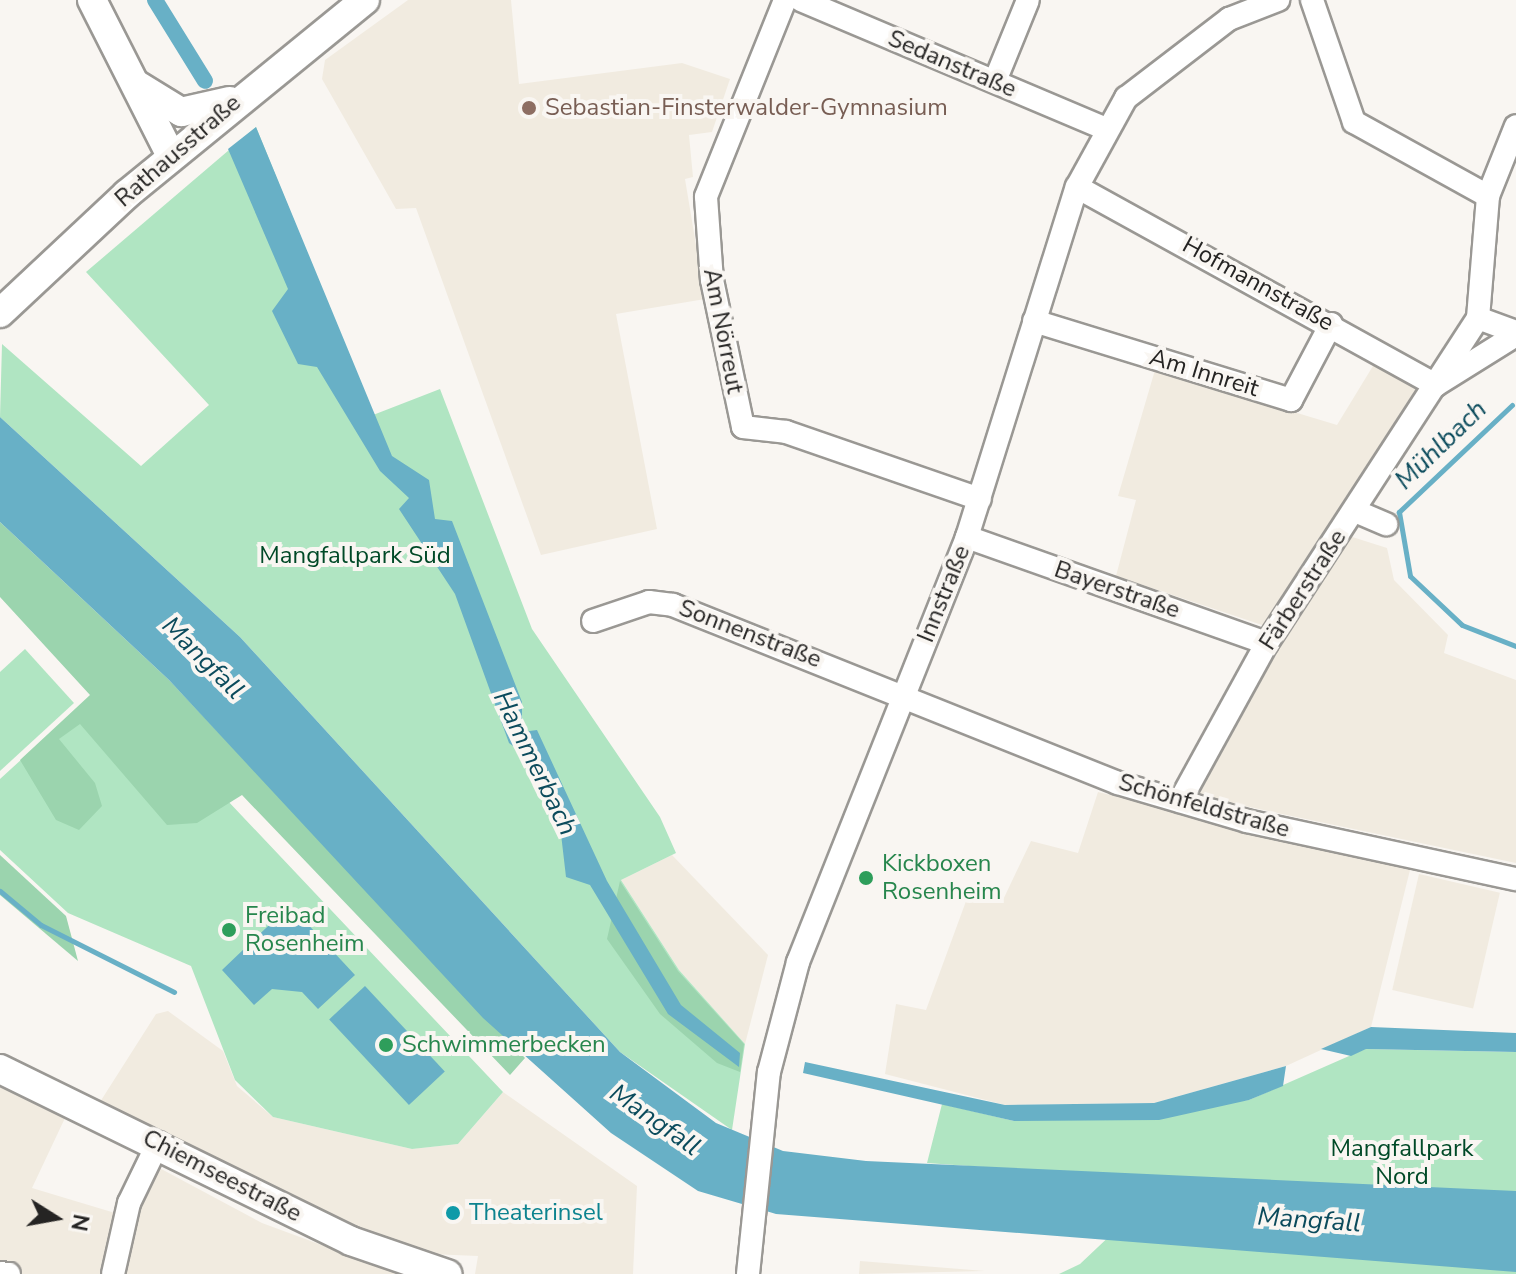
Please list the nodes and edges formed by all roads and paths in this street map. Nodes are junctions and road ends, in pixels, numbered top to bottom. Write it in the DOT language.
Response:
graph roads {
  1 [pos="92,0"];
  2 [pos="365,0"];
  3 [pos="785,0"];
  4 [pos="801,0"];
  5 [pos="1028,0"];
  6 [pos="1278,0"];
  7 [pos="1312,0"];
  8 [pos="995,81"];
  9 [pos="133,82"];
  10 [pos="241,96"];
  11 [pos="1516,126"];
  12 [pos="1104,128"];
  13 [pos="171,156"];
  14 [pos="1077,187"];
  15 [pos="1488,196"];
  16 [pos="0,313"];
  17 [pos="1478,318"];
  18 [pos="1034,321"];
  19 [pos="1331,324"];
  20 [pos="1516,334"];
  21 [pos="1436,385"];
  22 [pos="980,499"];
  23 [pos="1355,511"];
  24 [pos="1386,524"];
  25 [pos="967,537"];
  26 [pos="593,621"];
  27 [pos="1267,643"];
  28 [pos="905,694"];
  29 [pos="1180,801"];
  30 [pos="1516,879"];
  31 [pos="0,1069"];
  32 [pos="158,1143"];
  33 [pos="0,1273"];
  34 [pos="9,1274"];
  35 [pos="113,1274"];
  36 [pos="447,1274"];
  37 [pos="748,1274"];
  1 -- 9 [label="main road"];
  2 -- 10 [label="main road, Rathausstraße"];
  3 -- 22 [label="street, Am Nörreut"];
  4 -- 8 [label="street, Sedanstraße"];
  5 -- 8 [label="street"];
  6 -- 12 [label="street, Innstraße"];
  7 -- 15 [label="street"];
  8 -- 12 [label="street, Sedanstraße"];
  9 -- 10 [label="main road"];
  9 -- 13 [label="main road"];
  10 -- 13 [label="main road, Rathausstraße"];
  11 -- 15 [label="street, Färberstraße"];
  12 -- 14 [label="street, Innstraße"];
  13 -- 16 [label="main road, Rathausstraße"];
  14 -- 18 [label="street, Innstraße"];
  14 -- 19 [label="street, Hofmannstraße"];
  15 -- 17 [label="street, Färberstraße"];
  17 -- 20 [label="street, Färberstraße"];
  17 -- 21 [label="street, Färberstraße"];
  18 -- 19 [label="street, Am Innreit"];
  18 -- 22 [label="street, Innstraße"];
  19 -- 21 [label="street, Hofmannstraße"];
  20 -- 21 [label="street, Färberstraße"];
  21 -- 23 [label="street, Färberstraße"];
  22 -- 25 [label="street, Innstraße"];
  23 -- 24 [label="street"];
  23 -- 27 [label="street, Färberstraße"];
  25 -- 27 [label="street, Bayerstraße"];
  25 -- 28 [label="street, Innstraße"];
  26 -- 28 [label="street, Sonnenstraße"];
  27 -- 29 [label="street, Färberstraße"];
  28 -- 29 [label="street, Schönfeldstraße"];
  28 -- 37 [label="street, Innstraße"];
  29 -- 30 [label="street, Schönfeldstraße"];
  31 -- 32 [label="main road, Chiemseestraße"];
  32 -- 35 [label="street"];
  32 -- 36 [label="main road, Chiemseestraße"];
  33 -- 34 [label="street"];
}
